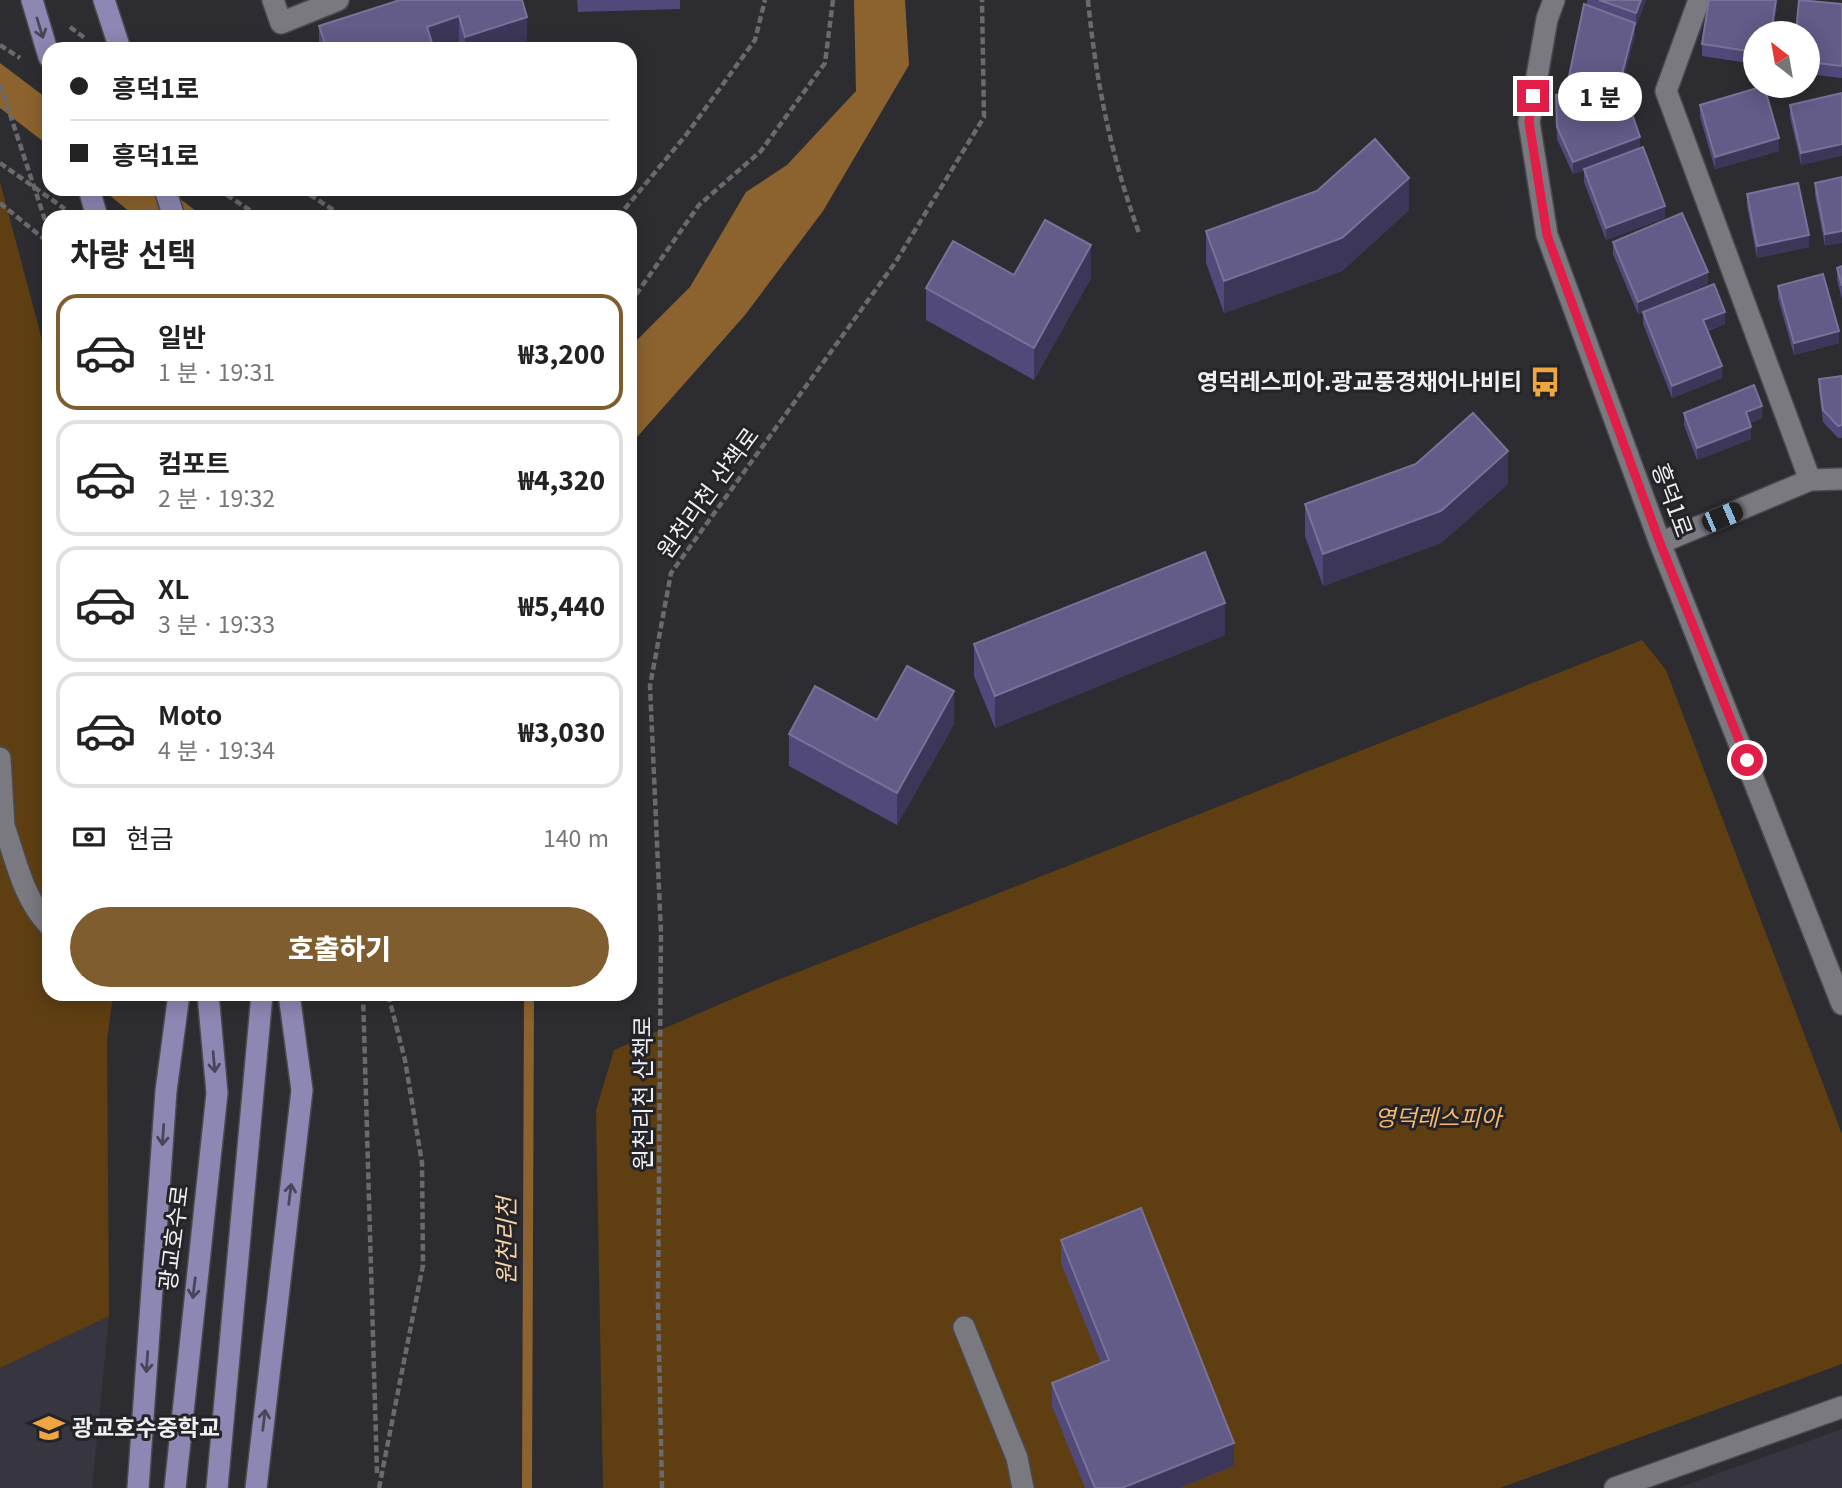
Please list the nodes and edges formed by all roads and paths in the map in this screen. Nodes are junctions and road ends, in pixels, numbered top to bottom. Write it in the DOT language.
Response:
graph roads {
  1 [pos="32,0"];
  2 [pos="104,0"];
  3 [pos="273,0"];
  4 [pos="338,0"];
  5 [pos="765,0"];
  6 [pos="833,0"];
  7 [pos="982,0"];
  8 [pos="1088,0"];
  9 [pos="1554,0"];
  10 [pos="1699,0"];
  11 [pos="45,42"];
  12 [pos="118,42"];
  13 [pos="0,84"];
  14 [pos="0,163"];
  15 [pos="42,193"];
  16 [pos="637,194"];
  17 [pos="46,196"];
  18 [pos="228,196"];
  19 [pos="311,196"];
  20 [pos="635,196"];
  21 [pos="0,203"];
  22 [pos="65,210"];
  23 [pos="250,210"];
  24 [pos="333,210"];
  25 [pos="624,210"];
  26 [pos="42,211"];
  27 [pos="1139,233"];
  28 [pos="42,237"];
  29 [pos="637,293"];
  30 [pos="1842,478"];
  31 [pos="1810,480"];
  32 [pos="1660,543"];
  33 [pos="0,758"];
  34 [pos="2,825"];
  35 [pos="42,918"];
  36 [pos="178,1001"];
  37 [pos="209,1001"];
  38 [pos="261,1001"];
  39 [pos="290,1001"];
  40 [pos="363,1001"];
  41 [pos="390,1001"];
  42 [pos="1842,1004"];
  43 [pos="964,1327"];
  44 [pos="1842,1407"];
  45 [pos="378,1487"];
  46 [pos="138,1488"];
  47 [pos="175,1488"];
  48 [pos="216,1488"];
  49 [pos="256,1488"];
  50 [pos="662,1488"];
  51 [pos="1023,1488"];
  52 [pos="1615,1488"];
  1 -- 11 [label="main road, one-way"];
  2 -- 12 [label="main road"];
  3 -- 4 [label="street"];
  5 -- 16 [label="path"];
  6 -- 29 [label="path"];
  7 -- 50 [label="path, 원천리천 산책로"];
  8 -- 27 [label="path"];
  9 -- 32 [label="street, 흥덕1로"];
  10 -- 31 [label="street"];
  13 -- 26 [label="path, bridge"];
  14 -- 15 [label="path"];
  17 -- 22 [label="path"];
  18 -- 23 [label="path"];
  19 -- 24 [label="path"];
  20 -- 25 [label="path"];
  21 -- 28 [label="path"];
  30 -- 31 [label="street"];
  31 -- 32 [label="street"];
  32 -- 42 [label="street, 흥덕1로"];
  33 -- 34 [label="street"];
  34 -- 35 [label="street"];
  36 -- 46 [label="main road, one-way"];
  37 -- 47 [label="main road, 광교호수로, one-way"];
  38 -- 48 [label="main road"];
  49 -- 39 [label="main road, one-way"];
  40 -- 45 [label="path"];
  41 -- 45 [label="path"];
  43 -- 51 [label="street"];
  44 -- 52 [label="street"];
}
